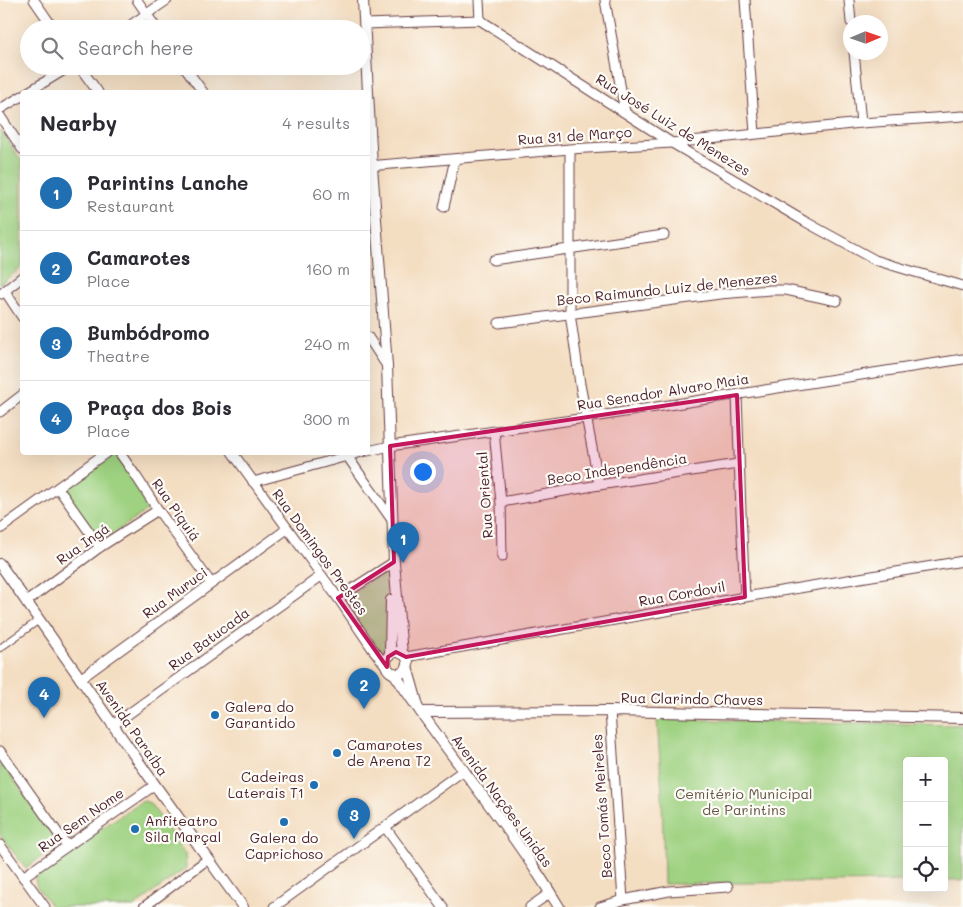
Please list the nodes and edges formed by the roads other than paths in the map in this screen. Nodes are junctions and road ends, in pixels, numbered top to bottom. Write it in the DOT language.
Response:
graph roads {
  1 [pos="34,0"];
  2 [pos="137,0"];
  3 [pos="168,0"];
  4 [pos="363,0"];
  5 [pos="479,0"];
  6 [pos="604,0"];
  7 [pos="745,0"];
  8 [pos="849,0"];
  9 [pos="146,14"];
  10 [pos="850,15"];
  11 [pos="48,20"];
  12 [pos="138,20"];
  13 [pos="150,20"];
  14 [pos="365,20"];
  15 [pos="480,20"];
  16 [pos="370,24"];
  17 [pos="855,60"];
  18 [pos="56,75"];
  19 [pos="85,75"];
  20 [pos="191,75"];
  21 [pos="367,75"];
  22 [pos="31,90"];
  23 [pos="96,90"];
  24 [pos="202,90"];
  25 [pos="367,90"];
  26 [pos="20,97"];
  27 [pos="0,109"];
  28 [pos="625,112"];
  29 [pos="0,116"];
  30 [pos="963,116"];
  31 [pos="861,122"];
  32 [pos="755,133"];
  33 [pos="672,143"];
  34 [pos="20,146"];
  35 [pos="570,148"];
  36 [pos="455,159"];
  37 [pos="370,166"];
  38 [pos="444,207"];
  39 [pos="664,235"];
  40 [pos="570,248"];
  41 [pos="494,260"];
  42 [pos="20,280"];
  43 [pos="963,286"];
  44 [pos="2,293"];
  45 [pos="837,301"];
  46 [pos="570,312"];
  47 [pos="20,315"];
  48 [pos="499,322"];
  49 [pos="370,340"];
  50 [pos="963,359"];
  51 [pos="387,366"];
  52 [pos="737,395"];
  53 [pos="20,397"];
  54 [pos="0,412"];
  55 [pos="586,418"];
  56 [pos="494,431"];
  57 [pos="390,446"];
  58 [pos="370,451"];
  59 [pos="103,455"];
  60 [pos="121,455"];
  61 [pos="234,455"];
  62 [pos="343,455"];
  63 [pos="347,455"];
  64 [pos="738,464"];
  65 [pos="252,482"];
  66 [pos="599,485"];
  67 [pos="58,488"];
  68 [pos="501,502"];
  69 [pos="158,510"];
  70 [pos="392,520"];
  71 [pos="0,529"];
  72 [pos="287,529"];
  73 [pos="100,547"];
  74 [pos="502,557"];
  75 [pos="963,561"];
  76 [pos="394,562"];
  77 [pos="1,569"];
  78 [pos="321,576"];
  79 [pos="211,583"];
  80 [pos="745,597"];
  81 [pos="338,598"];
  82 [pos="26,602"];
  83 [pos="39,620"];
  84 [pos="0,648"];
  85 [pos="390,655"];
  86 [pos="405,659"];
  87 [pos="391,670"];
  88 [pos="80,679"];
  89 [pos="610,711"];
  90 [pos="421,712"];
  91 [pos="963,718"];
  92 [pos="113,725"];
  93 [pos="0,751"];
  94 [pos="464,770"];
  95 [pos="155,785"];
  96 [pos="385,827"];
  97 [pos="0,845"];
  98 [pos="67,846"];
  99 [pos="208,859"];
  100 [pos="23,877"];
  101 [pos="728,887"];
  102 [pos="550,893"];
  103 [pos="623,900"];
  104 [pos="441,906"];
  105 [pos="44,907"];
  106 [pos="144,907"];
  107 [pos="243,907"];
  108 [pos="274,907"];
  109 [pos="530,907"];
  110 [pos="559,907"];
  111 [pos="600,907"];
  1 -- 11 [label="street"];
  2 -- 9 [label="street"];
  3 -- 9 [label="street"];
  4 -- 14 [label="street"];
  5 -- 15 [label="street"];
  6 -- 28 [label="street"];
  7 -- 32 [label="street"];
  8 -- 10 [label="street"];
  9 -- 12 [label="street"];
  9 -- 13 [label="street"];
  15 -- 16 [label="street"];
  15 -- 28 [label="street, Rua José Luiz de Menezes"];
  17 -- 31 [label="street"];
  18 -- 22 [label="street"];
  19 -- 23 [label="street"];
  20 -- 24 [label="street"];
  21 -- 25 [label="street"];
  26 -- 27 [label="street"];
  28 -- 33 [label="street, Rua José Luiz de Menezes"];
  29 -- 34 [label="street"];
  30 -- 31 [label="street, Rua 31 de Março"];
  31 -- 32 [label="street, Rua 31 de Março"];
  32 -- 33 [label="street, Rua 31 de Março"];
  33 -- 35 [label="street, Rua 31 de Março"];
  33 -- 43 [label="street, Rua José Luiz de Menezes"];
  35 -- 36 [label="street, Rua 31 de Março"];
  35 -- 40 [label="street"];
  36 -- 37 [label="street, Rua 31 de Março"];
  36 -- 38 [label="street"];
  37 -- 51 [label="street"];
  39 -- 40 [label="street"];
  40 -- 41 [label="street"];
  40 -- 46 [label="street"];
  42 -- 44 [label="street"];
  44 -- 47 [label="street"];
  45 -- 46 [label="street, Beco Raimundo Luiz de Menezes"];
  46 -- 48 [label="street, Beco Raimundo Luiz de Menezes"];
  46 -- 55 [label="street"];
  49 -- 51 [label="street"];
  50 -- 52 [label="street, Rua Senador Alvaro Maia"];
  51 -- 57 [label="street"];
  52 -- 55 [label="street, Rua Senador Alvaro Maia"];
  52 -- 64 [label="street"];
  53 -- 54 [label="street"];
  55 -- 56 [label="street, Rua Senador Alvaro Maia"];
  55 -- 66 [label="street"];
  56 -- 57 [label="street, Rua Senador Alvaro Maia"];
  56 -- 68 [label="street, Rua Oriental"];
  57 -- 58 [label="street, Rua Senador Alvaro Maia"];
  57 -- 70 [label="street"];
  59 -- 67 [label="street"];
  60 -- 69 [label="street, Rua Piquiá"];
  61 -- 65 [label="street, Rua Domingos Prestes"];
  62 -- 65 [label="street"];
  63 -- 70 [label="street"];
  64 -- 66 [label="street, Beco Independência"];
  64 -- 80 [label="street"];
  65 -- 72 [label="street, Rua Domingos Prestes"];
  66 -- 68 [label="street, Beco Independência"];
  67 -- 71 [label="street"];
  67 -- 73 [label="street"];
  68 -- 74 [label="street, Rua Oriental"];
  69 -- 73 [label="street, Rua Ingá"];
  69 -- 79 [label="street, Rua Piquiá"];
  70 -- 76 [label="street"];
  72 -- 78 [label="street, Rua Domingos Prestes"];
  72 -- 79 [label="street, Rua Muruci"];
  73 -- 82 [label="street, Rua Ingá"];
  75 -- 80 [label="street, Rua Cordovil"];
  76 -- 81 [label="street"];
  76 -- 85 [label="street"];
  76 -- 86 [label="street"];
  77 -- 82 [label="street, Avenida Paraíba"];
  78 -- 81 [label="street, Rua Domingos Prestes"];
  78 -- 92 [label="street, Rua Batucada"];
  79 -- 88 [label="street, Rua Muruci"];
  80 -- 86 [label="street, Rua Cordovil"];
  81 -- 87 [label="street, Rua Domingos Prestes"];
  82 -- 83 [label="street, Avenida Paraíba"];
  83 -- 84 [label="street"];
  83 -- 88 [label="street, Avenida Paraíba"];
  85 -- 86 [label="street"];
  85 -- 87 [label="street"];
  86 -- 87 [label="street"];
  86 -- 90 [label="street"];
  87 -- 90 [label="street, Avenida Nações Unidas"];
  88 -- 92 [label="street, Avenida Paraíba"];
  89 -- 90 [label="street, Rua Clarindo Chaves"];
  89 -- 91 [label="street, Rua Clarindo Chaves"];
  89 -- 103 [label="street, Beco Tomás Meireles"];
  90 -- 94 [label="street, Avenida Nações Unidas"];
  92 -- 95 [label="street, Avenida Paraíba"];
  93 -- 98 [label="street"];
  94 -- 96 [label="street"];
  94 -- 102 [label="street, Avenida Nações Unidas"];
  95 -- 98 [label="street, Rua Sem Nome"];
  95 -- 99 [label="street, Avenida Paraíba"];
  96 -- 104 [label="street"];
  96 -- 108 [label="street"];
  97 -- 100 [label="street"];
  98 -- 100 [label="street, Rua Sem Nome"];
  99 -- 106 [label="street"];
  99 -- 107 [label="street, Avenida Paraíba"];
  100 -- 105 [label="street"];
  101 -- 103 [label="street"];
  102 -- 109 [label="street"];
  102 -- 110 [label="street, Avenida Nações Unidas"];
  103 -- 111 [label="street"];
}
